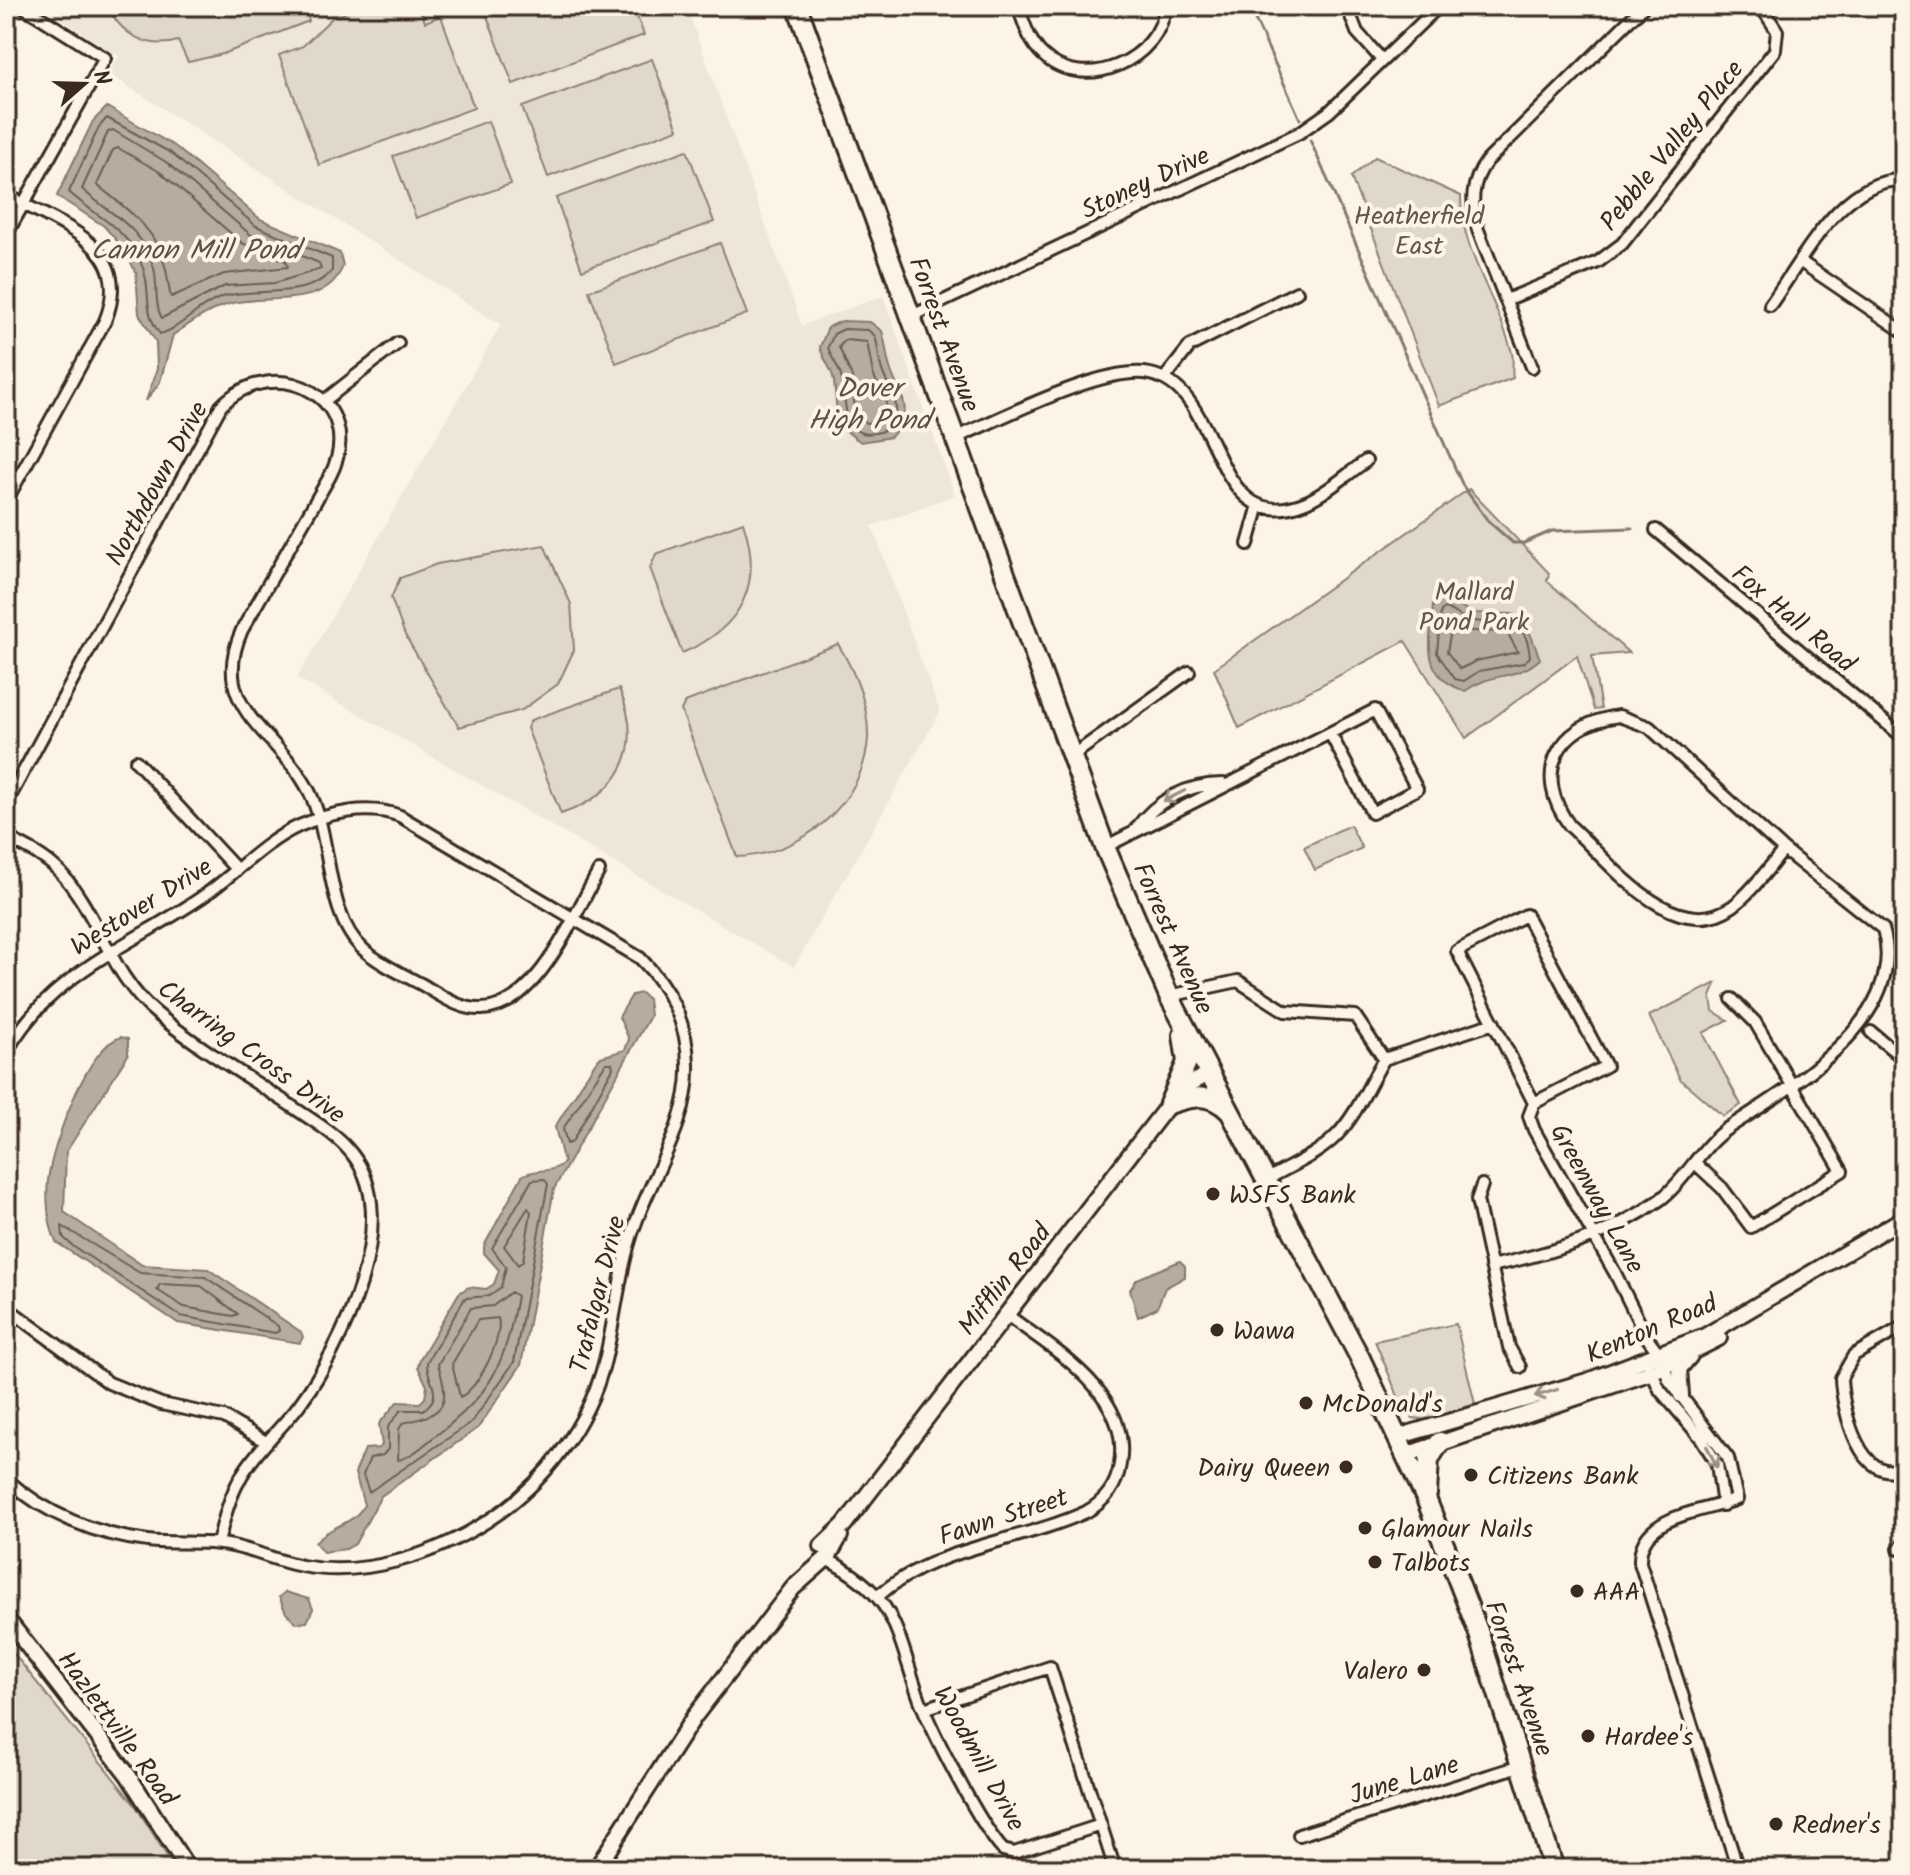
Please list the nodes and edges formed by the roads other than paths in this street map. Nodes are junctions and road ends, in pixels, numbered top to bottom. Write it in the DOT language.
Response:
graph roads {
  1 [pos="22,6"];
  2 [pos="797,6"];
  3 [pos="1018,6"];
  4 [pos="1165,6"];
  5 [pos="1347,6"];
  6 [pos="1439,6"];
  7 [pos="1644,6"];
  8 [pos="1761,6"];
  9 [pos="1382,60"];
  10 [pos="1904,180"];
  11 [pos="6,195"];
  12 [pos="23,204"];
  13 [pos="6,235"];
  14 [pos="1801,262"];
  15 [pos="1297,292"];
  16 [pos="1506,300"];
  17 [pos="1770,305"];
  18 [pos="910,317"];
  19 [pos="1904,332"];
  20 [pos="398,343"];
  21 [pos="1532,367"];
  22 [pos="1165,378"];
  23 [pos="324,401"];
  24 [pos="955,438"];
  25 [pos="1366,461"];
  26 [pos="6,501"];
  27 [pos="1259,505"];
  28 [pos="1656,530"];
  29 [pos="1248,544"];
  30 [pos="1189,672"];
  31 [pos="1331,735"];
  32 [pos="1904,738"];
  33 [pos="1072,756"];
  34 [pos="136,761"];
  35 [pos="6,804"];
  36 [pos="320,819"];
  37 [pos="6,837"];
  38 [pos="1105,847"];
  39 [pos="1784,850"];
  40 [pos="237,870"];
  41 [pos="599,871"];
  42 [pos="572,916"];
  43 [pos="108,953"];
  44 [pos="1900,968"];
  45 [pos="1732,999"];
  46 [pos="1174,1004"];
  47 [pos="1879,1020"];
  48 [pos="1494,1023"];
  49 [pos="1871,1032"];
  50 [pos="6,1053"];
  51 [pos="1384,1059"];
  52 [pos="1904,1059"];
  53 [pos="1210,1073"];
  54 [pos="1792,1088"];
  55 [pos="1534,1103"];
  56 [pos="1169,1104"];
  57 [pos="1232,1115"];
  58 [pos="1695,1163"];
  59 [pos="1266,1180"];
  60 [pos="1482,1185"];
  61 [pos="1904,1218"];
  62 [pos="1904,1225"];
  63 [pos="1593,1236"];
  64 [pos="1491,1266"];
  65 [pos="6,1307"];
  66 [pos="1007,1315"];
  67 [pos="1904,1326"];
  68 [pos="1702,1348"];
  69 [pos="1656,1363"];
  70 [pos="1520,1367"];
  71 [pos="1681,1395"];
  72 [pos="1397,1437"];
  73 [pos="266,1442"];
  74 [pos="1440,1442"];
  75 [pos="1406,1455"];
  76 [pos="1904,1467"];
  77 [pos="6,1479"];
  78 [pos="1427,1501"];
  79 [pos="1723,1505"];
  80 [pos="218,1543"];
  81 [pos="827,1556"];
  82 [pos="877,1597"];
  83 [pos="6,1618"];
  84 [pos="924,1709"];
  85 [pos="1523,1765"];
  86 [pos="1101,1825"];
  87 [pos="1299,1835"];
  88 [pos="188,1869"];
  89 [pos="596,1869"];
  90 [pos="1115,1869"];
  91 [pos="1554,1869"];
  92 [pos="1738,1869"];
  1 -- 12 [label="street"];
  2 -- 18 [label="highway, Forrest Avenue"];
  3 -- 4 [label="street"];
  5 -- 9 [label="street"];
  6 -- 9 [label="street, Stoney Drive"];
  7 -- 16 [label="street"];
  8 -- 16 [label="street, Pebble Valley Place"];
  9 -- 18 [label="street, Stoney Drive"];
  10 -- 14 [label="street"];
  11 -- 12 [label="street"];
  12 -- 13 [label="street"];
  12 -- 26 [label="street"];
  14 -- 17 [label="street"];
  14 -- 19 [label="street"];
  15 -- 22 [label="street"];
  16 -- 21 [label="street"];
  18 -- 24 [label="highway, Forrest Avenue"];
  20 -- 23 [label="street"];
  22 -- 24 [label="street"];
  22 -- 27 [label="street"];
  23 -- 35 [label="street, Northdown Drive"];
  23 -- 36 [label="street"];
  24 -- 33 [label="highway, Forrest Avenue"];
  25 -- 27 [label="street"];
  27 -- 29 [label="street"];
  28 -- 32 [label="street, Fox Hall Road"];
  30 -- 33 [label="street"];
  31 -- 31 [label="street"];
  31 -- 38 [label="street"];
  33 -- 38 [label="highway, Forrest Avenue"];
  34 -- 40 [label="street"];
  36 -- 40 [label="street, Westover Drive"];
  36 -- 42 [label="street, Trafalgar Drive"];
  36 -- 42 [label="street"];
  37 -- 43 [label="street, Charring Cross Drive"];
  38 -- 46 [label="highway, Forrest Avenue"];
  39 -- 39 [label="street"];
  39 -- 44 [label="street"];
  40 -- 43 [label="street, Westover Drive"];
  41 -- 42 [label="street"];
  42 -- 80 [label="street, Trafalgar Drive"];
  43 -- 50 [label="street, Westover Drive"];
  43 -- 73 [label="street, Charring Cross Drive"];
  45 -- 54 [label="street"];
  46 -- 51 [label="street"];
  46 -- 53 [label="highway, Forrest Avenue"];
  46 -- 56 [label="highway"];
  47 -- 49 [label="street"];
  48 -- 51 [label="street"];
  48 -- 55 [label="street, Greenway Lane"];
  48 -- 55 [label="street, Greenway Lane"];
  49 -- 52 [label="street"];
  49 -- 54 [label="street"];
  51 -- 59 [label="street"];
  53 -- 56 [label="main road, Mifflin Road"];
  53 -- 57 [label="highway, Forrest Avenue"];
  54 -- 58 [label="street"];
  54 -- 58 [label="street"];
  55 -- 63 [label="street, Greenway Lane"];
  56 -- 57 [label="highway"];
  56 -- 66 [label="main road, Mifflin Road"];
  57 -- 59 [label="highway, Forrest Avenue"];
  58 -- 63 [label="street"];
  59 -- 72 [label="highway, Forrest Avenue"];
  60 -- 64 [label="street"];
  61 -- 69 [label="main road, Kenton Road"];
  62 -- 68 [label="main road, Kenton Road"];
  63 -- 64 [label="street"];
  63 -- 69 [label="street, Greenway Lane"];
  64 -- 70 [label="street"];
  65 -- 73 [label="street"];
  66 -- 81 [label="main road, Mifflin Road"];
  66 -- 82 [label="street, Fawn Street"];
  67 -- 76 [label="street"];
  68 -- 69 [label="main road, Kenton Road"];
  68 -- 71 [label="main road"];
  69 -- 71 [label="street"];
  69 -- 72 [label="main road, Kenton Road, one-way"];
  69 -- 74 [label="main road, Kenton Road"];
  69 -- 79 [label="street, one-way"];
  71 -- 79 [label="street"];
  72 -- 75 [label="highway, Forrest Avenue"];
  73 -- 80 [label="street, Charring Cross Drive"];
  74 -- 75 [label="main road, Kenton Road"];
  74 -- 78 [label="highway"];
  75 -- 78 [label="highway, Forrest Avenue"];
  77 -- 80 [label="street, Trafalgar Drive"];
  78 -- 85 [label="highway, Forrest Avenue"];
  79 -- 92 [label="street"];
  81 -- 82 [label="street, Woodmill Drive"];
  81 -- 89 [label="main road, Mifflin Road"];
  82 -- 84 [label="street, Woodmill Drive"];
  83 -- 88 [label="main road, Hazlettville Road"];
  84 -- 86 [label="street, Woodmill Drive"];
  84 -- 86 [label="street"];
  85 -- 87 [label="street, June Lane"];
  85 -- 91 [label="highway, Forrest Avenue"];
  86 -- 90 [label="street"];
}
